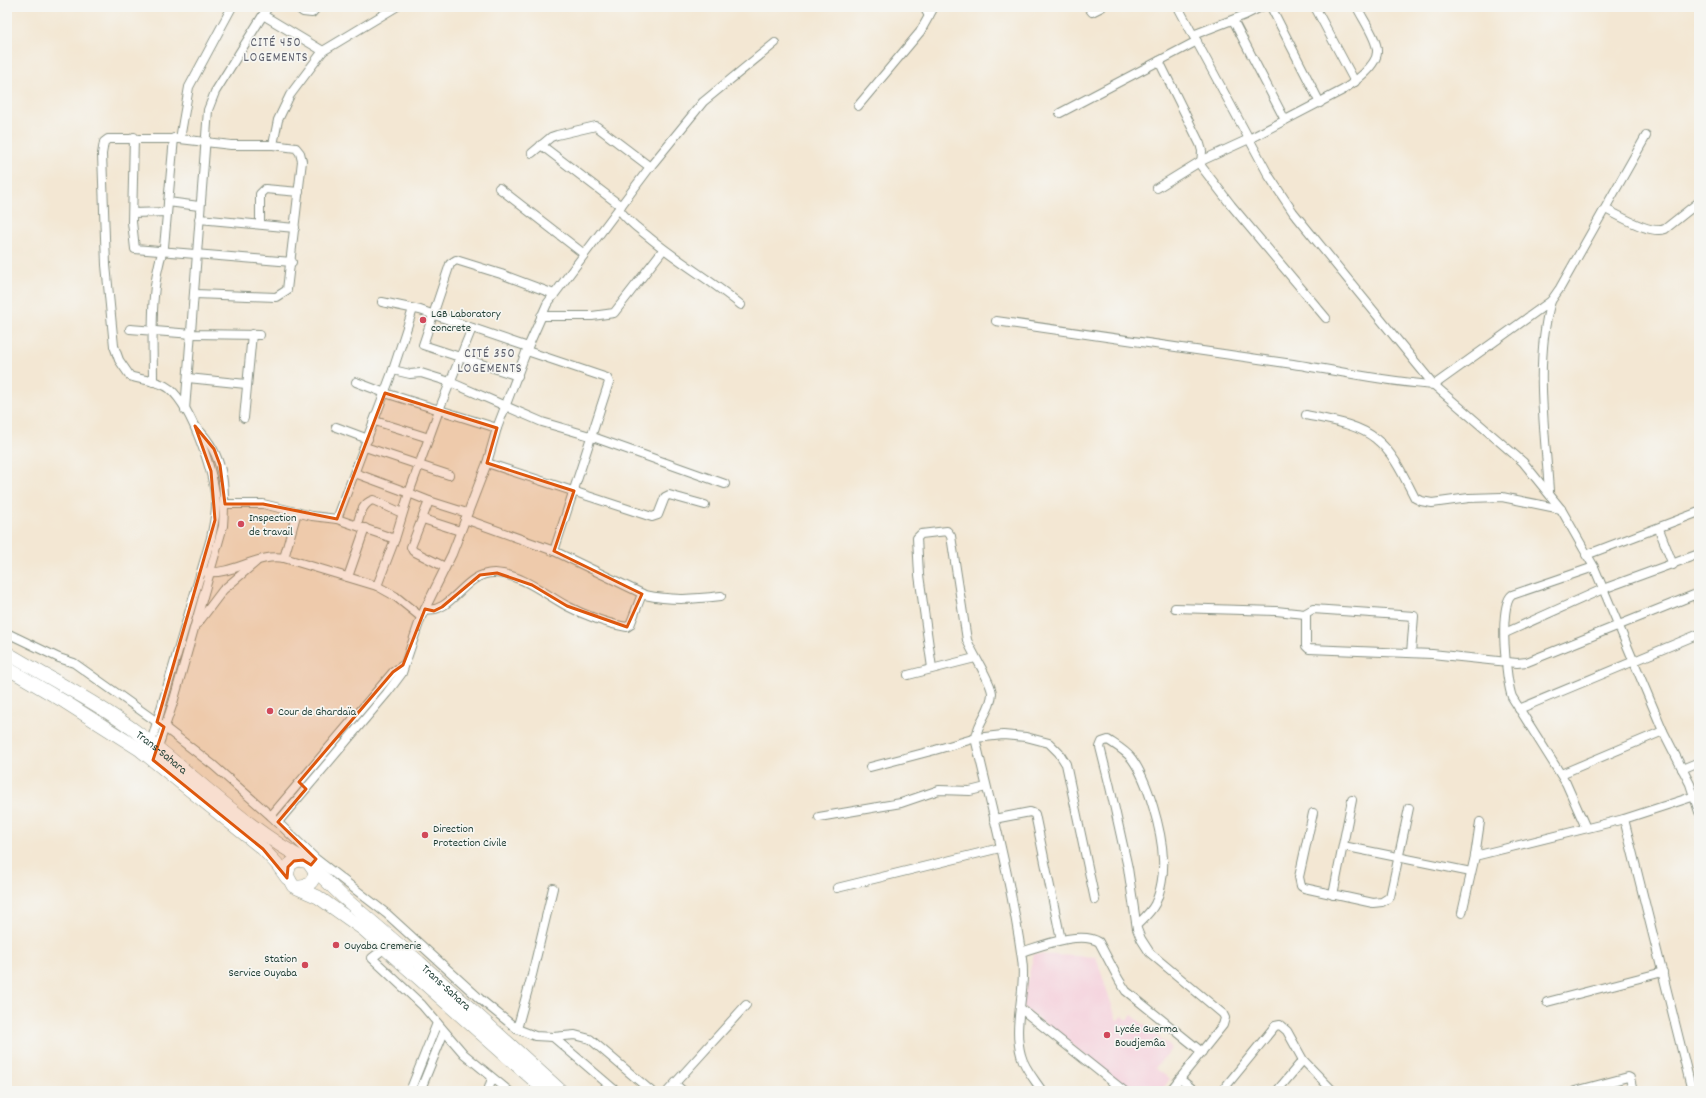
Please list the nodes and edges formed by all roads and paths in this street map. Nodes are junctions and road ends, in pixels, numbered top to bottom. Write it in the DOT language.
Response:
graph roads {
  1 [pos="232,7"];
  2 [pos="268,7"];
  3 [pos="296,7"];
  4 [pos="317,7"];
  5 [pos="396,7"];
  6 [pos="924,7"];
  7 [pos="934,7"];
  8 [pos="1088,7"];
  9 [pos="1102,7"];
  10 [pos="1178,7"];
  11 [pos="1262,7"];
  12 [pos="1271,7"];
  13 [pos="1315,7"];
  14 [pos="1357,7"];
  15 [pos="263,16"];
  16 [pos="929,16"];
  17 [pos="1233,20"];
  18 [pos="1195,38"];
  19 [pos="775,43"];
  20 [pos="323,52"];
  21 [pos="1159,61"];
  22 [pos="1355,82"];
  23 [pos="1320,103"];
  24 [pos="858,106"];
  25 [pos="1060,113"];
  26 [pos="1285,120"];
  27 [pos="1646,136"];
  28 [pos="134,137"];
  29 [pos="177,138"];
  30 [pos="1249,139"];
  31 [pos="205,142"];
  32 [pos="273,146"];
  33 [pos="541,146"];
  34 [pos="532,153"];
  35 [pos="1201,161"];
  36 [pos="650,167"];
  37 [pos="499,188"];
  38 [pos="1157,188"];
  39 [pos="299,192"];
  40 [pos="168,202"];
  41 [pos="1699,202"];
  42 [pos="199,206"];
  43 [pos="620,208"];
  44 [pos="1605,209"];
  45 [pos="167,212"];
  46 [pos="133,213"];
  47 [pos="199,219"];
  48 [pos="260,224"];
  49 [pos="295,228"];
  50 [pos="663,250"];
  51 [pos="162,252"];
  52 [pos="584,254"];
  53 [pos="197,255"];
  54 [pos="292,262"];
  55 [pos="195,294"];
  56 [pos="554,294"];
  57 [pos="1551,301"];
  58 [pos="382,302"];
  59 [pos="741,305"];
  60 [pos="413,309"];
  61 [pos="433,315"];
  62 [pos="541,316"];
  63 [pos="1326,318"];
  64 [pos="996,321"];
  65 [pos="472,328"];
  66 [pos="130,329"];
  67 [pos="153,332"];
  68 [pos="192,334"];
  69 [pos="527,349"];
  70 [pos="460,357"];
  71 [pos="393,370"];
  72 [pos="518,376"];
  73 [pos="188,378"];
  74 [pos="153,382"];
  75 [pos="356,382"];
  76 [pos="450,382"];
  77 [pos="246,384"];
  78 [pos="1434,386"];
  79 [pos="385,393"];
  80 [pos="506,407"];
  81 [pos="439,410"];
  82 [pos="185,411"];
  83 [pos="1306,415"];
  84 [pos="244,418"];
  85 [pos="375,421"];
  86 [pos="195,426"];
  87 [pos="336,427"];
  88 [pos="497,428"];
  89 [pos="590,436"];
  90 [pos="429,438"];
  91 [pos="366,443"];
  92 [pos="487,463"];
  93 [pos="419,465"];
  94 [pos="356,472"];
  95 [pos="449,475"];
  96 [pos="725,484"];
  97 [pos="574,491"];
  98 [pos="1549,491"];
  99 [pos="409,493"];
  100 [pos="429,501"];
  101 [pos="225,504"];
  102 [pos="705,505"];
  103 [pos="1561,509"];
  104 [pos="298,512"];
  105 [pos="1699,512"];
  106 [pos="402,513"];
  107 [pos="466,516"];
  108 [pos="337,519"];
  109 [pos="424,519"];
  110 [pos="361,527"];
  111 [pos="1659,528"];
  112 [pos="460,532"];
  113 [pos="395,539"];
  114 [pos="554,551"];
  115 [pos="1699,554"];
  116 [pos="1586,555"];
  117 [pos="284,558"];
  118 [pos="257,561"];
  119 [pos="1672,564"];
  120 [pos="446,567"];
  121 [pos="1594,567"];
  122 [pos="200,572"];
  123 [pos="210,573"];
  124 [pos="348,577"];
  125 [pos="377,586"];
  126 [pos="1603,589"];
  127 [pos="642,594"];
  128 [pos="1697,594"];
  129 [pos="721,596"];
  130 [pos="1699,604"];
  131 [pos="1175,608"];
  132 [pos="425,609"];
  133 [pos="1305,614"];
  134 [pos="421,618"];
  135 [pos="1619,625"];
  136 [pos="7,633"];
  137 [pos="1505,633"];
  138 [pos="191,634"];
  139 [pos="1699,634"];
  140 [pos="1411,653"];
  141 [pos="7,654"];
  142 [pos="975,658"];
  143 [pos="1505,661"];
  144 [pos="1633,662"];
  145 [pos="403,665"];
  146 [pos="7,668"];
  147 [pos="932,668"];
  148 [pos="908,675"];
  149 [pos="380,688"];
  150 [pos="387,693"];
  151 [pos="1519,709"];
  152 [pos="368,710"];
  153 [pos="161,725"];
  154 [pos="350,731"];
  155 [pos="1663,731"];
  156 [pos="976,738"];
  157 [pos="152,751"];
  158 [pos="1699,762"];
  159 [pos="870,767"];
  160 [pos="1682,769"];
  161 [pos="1561,774"];
  162 [pos="299,782"];
  163 [pos="986,787"];
  164 [pos="306,789"];
  165 [pos="1695,796"];
  166 [pos="1352,800"];
  167 [pos="1409,808"];
  168 [pos="1699,812"];
  169 [pos="1313,813"];
  170 [pos="271,816"];
  171 [pos="819,817"];
  172 [pos="994,819"];
  173 [pos="1624,819"];
  174 [pos="278,822"];
  175 [pos="1480,822"];
  176 [pos="1586,828"];
  177 [pos="1343,846"];
  178 [pos="1000,848"];
  179 [pos="1475,856"];
  180 [pos="1400,857"];
  181 [pos="312,863"];
  182 [pos="1471,872"];
  183 [pos="287,878"];
  184 [pos="297,887"];
  185 [pos="552,888"];
  186 [pos="837,888"];
  187 [pos="1333,895"];
  188 [pos="1095,900"];
  189 [pos="1462,913"];
  190 [pos="1137,925"];
  191 [pos="1061,940"];
  192 [pos="385,948"];
  193 [pos="1021,952"];
  194 [pos="1662,972"];
  195 [pos="1548,1002"];
  196 [pos="746,1005"];
  197 [pos="1020,1008"];
  198 [pos="437,1023"];
  199 [pos="517,1029"];
  200 [pos="444,1032"];
  201 [pos="553,1038"];
  202 [pos="1202,1052"];
  203 [pos="1303,1060"];
  204 [pos="492,1078"];
  205 [pos="1180,1079"];
  206 [pos="675,1084"];
  207 [pos="1331,1090"];
  208 [pos="410,1091"];
  209 [pos="420,1091"];
  210 [pos="488,1091"];
  211 [pos="509,1091"];
  212 [pos="546,1091"];
  213 [pos="561,1091"];
  214 [pos="616,1091"];
  215 [pos="651,1091"];
  216 [pos="668,1091"];
  217 [pos="683,1091"];
  218 [pos="1042,1091"];
  219 [pos="1124,1091"];
  220 [pos="1170,1091"];
  221 [pos="1196,1091"];
  222 [pos="1222,1091"];
  223 [pos="1277,1091"];
  224 [pos="1575,1091"];
  225 [pos="1633,1091"];
  226 [pos="1692,1091"];
  1 -- 29 [label="street"];
  2 -- 15 [label="street"];
  3 -- 4 [label="street"];
  5 -- 20 [label="street"];
  6 -- 16 [label="street"];
  7 -- 16 [label="street"];
  8 -- 9 [label="street"];
  10 -- 18 [label="street"];
  11 -- 17 [label="street"];
  12 -- 23 [label="street"];
  13 -- 22 [label="street"];
  14 -- 22 [label="street"];
  15 -- 20 [label="street"];
  15 -- 31 [label="street"];
  16 -- 24 [label="street"];
  17 -- 18 [label="street"];
  17 -- 26 [label="street"];
  18 -- 21 [label="street"];
  18 -- 30 [label="street"];
  19 -- 36 [label="street"];
  20 -- 32 [label="street"];
  21 -- 25 [label="street"];
  21 -- 35 [label="street"];
  22 -- 23 [label="street"];
  23 -- 26 [label="street"];
  26 -- 30 [label="street"];
  27 -- 44 [label="street"];
  28 -- 29 [label="street"];
  28 -- 46 [label="street"];
  28 -- 74 [label="street"];
  29 -- 31 [label="street"];
  29 -- 40 [label="street"];
  30 -- 35 [label="street"];
  30 -- 78 [label="street"];
  31 -- 32 [label="street"];
  31 -- 42 [label="street"];
  32 -- 39 [label="street"];
  33 -- 34 [label="street"];
  33 -- 36 [label="street"];
  33 -- 43 [label="street"];
  35 -- 38 [label="street"];
  35 -- 63 [label="street"];
  36 -- 43 [label="street"];
  37 -- 52 [label="street"];
  39 -- 48 [label="street"];
  39 -- 49 [label="street"];
  40 -- 42 [label="street"];
  40 -- 45 [label="street"];
  41 -- 44 [label="street"];
  42 -- 47 [label="street"];
  43 -- 50 [label="street"];
  43 -- 52 [label="street"];
  44 -- 57 [label="street"];
  45 -- 46 [label="street"];
  45 -- 51 [label="street"];
  46 -- 51 [label="street"];
  47 -- 48 [label="street"];
  47 -- 53 [label="street"];
  48 -- 49 [label="street"];
  49 -- 54 [label="street"];
  50 -- 59 [label="street"];
  50 -- 62 [label="street"];
  51 -- 53 [label="street"];
  51 -- 67 [label="street"];
  52 -- 56 [label="street"];
  53 -- 54 [label="street"];
  53 -- 55 [label="street"];
  54 -- 55 [label="street"];
  55 -- 68 [label="street"];
  56 -- 61 [label="street"];
  56 -- 62 [label="street"];
  57 -- 78 [label="street"];
  57 -- 98 [label="street"];
  58 -- 60 [label="street"];
  60 -- 61 [label="street"];
  60 -- 71 [label="street"];
  61 -- 65 [label="street"];
  61 -- 70 [label="street"];
  62 -- 69 [label="street"];
  64 -- 78 [label="street"];
  65 -- 69 [label="street"];
  65 -- 70 [label="street"];
  66 -- 67 [label="street"];
  67 -- 68 [label="street"];
  67 -- 74 [label="street"];
  68 -- 73 [label="street"];
  68 -- 77 [label="street"];
  69 -- 72 [label="street"];
  69 -- 89 [label="street"];
  70 -- 72 [label="street"];
  70 -- 76 [label="street"];
  71 -- 76 [label="street"];
  71 -- 79 [label="street"];
  72 -- 80 [label="street"];
  73 -- 77 [label="street"];
  73 -- 82 [label="street"];
  74 -- 82 [label="street"];
  75 -- 79 [label="street"];
  76 -- 80 [label="street"];
  76 -- 81 [label="street"];
  77 -- 84 [label="street"];
  78 -- 98 [label="street"];
  79 -- 81 [label="street"];
  79 -- 85 [label="street"];
  80 -- 88 [label="street"];
  80 -- 89 [label="street"];
  81 -- 88 [label="street"];
  81 -- 90 [label="street"];
  82 -- 86 [label="street"];
  83 -- 103 [label="street"];
  85 -- 90 [label="street"];
  85 -- 91 [label="street"];
  86 -- 101 [label="street"];
  86 -- 122 [label="street"];
  87 -- 91 [label="street"];
  88 -- 92 [label="street"];
  89 -- 96 [label="street"];
  89 -- 97 [label="street"];
  90 -- 93 [label="street"];
  91 -- 93 [label="street"];
  91 -- 94 [label="street"];
  92 -- 97 [label="street"];
  92 -- 107 [label="street"];
  93 -- 95 [label="street"];
  93 -- 99 [label="street"];
  94 -- 99 [label="street"];
  94 -- 108 [label="street"];
  97 -- 102 [label="street"];
  97 -- 114 [label="street"];
  98 -- 103 [label="street"];
  99 -- 100 [label="street"];
  99 -- 106 [label="street"];
  100 -- 107 [label="street"];
  100 -- 109 [label="street"];
  101 -- 104 [label="street"];
  101 -- 123 [label="street"];
  103 -- 116 [label="street"];
  104 -- 108 [label="street"];
  104 -- 117 [label="street"];
  105 -- 111 [label="street"];
  106 -- 110 [label="street"];
  106 -- 113 [label="street"];
  107 -- 112 [label="street"];
  107 -- 114 [label="street"];
  108 -- 110 [label="street"];
  109 -- 112 [label="street"];
  109 -- 120 [label="street"];
  110 -- 113 [label="street"];
  110 -- 124 [label="street"];
  111 -- 116 [label="street"];
  111 -- 119 [label="street"];
  112 -- 120 [label="street"];
  113 -- 125 [label="street"];
  114 -- 127 [label="street"];
  115 -- 119 [label="street"];
  116 -- 121 [label="street"];
  117 -- 118 [label="street"];
  117 -- 124 [label="street"];
  118 -- 123 [label="street"];
  118 -- 138 [label="street"];
  119 -- 126 [label="street"];
  120 -- 132 [label="street"];
  121 -- 126 [label="street"];
  121 -- 137 [label="street"];
  122 -- 123 [label="street"];
  122 -- 153 [label="street"];
  123 -- 138 [label="street"];
  124 -- 125 [label="street"];
  125 -- 134 [label="street"];
  126 -- 135 [label="street"];
  126 -- 137 [label="street"];
  127 -- 129 [label="street"];
  127 -- 132 [label="street"];
  128 -- 130 [label="street"];
  128 -- 135 [label="street"];
  131 -- 133 [label="street"];
  132 -- 134 [label="street"];
  133 -- 140 [label="street"];
  133 -- 140 [label="street"];
  134 -- 145 [label="street"];
  135 -- 143 [label="street"];
  135 -- 144 [label="street"];
  136 -- 153 [label="street"];
  137 -- 143 [label="street"];
  138 -- 153 [label="street"];
  139 -- 144 [label="street"];
  140 -- 143 [label="street"];
  141 -- 157 [label="highway, Trans-Sahara"];
  142 -- 147 [label="street"];
  142 -- 147 [label="street"];
  142 -- 156 [label="street"];
  143 -- 151 [label="street"];
  144 -- 151 [label="street"];
  144 -- 155 [label="street"];
  145 -- 149 [label="street"];
  145 -- 150 [label="street"];
  146 -- 157 [label="highway, Trans-Sahara"];
  147 -- 148 [label="street"];
  149 -- 150 [label="street"];
  149 -- 152 [label="street"];
  150 -- 152 [label="street"];
  151 -- 161 [label="street"];
  152 -- 154 [label="street"];
  153 -- 157 [label="street"];
  153 -- 170 [label="street"];
  154 -- 162 [label="street"];
  154 -- 164 [label="street"];
  155 -- 160 [label="street"];
  155 -- 161 [label="street"];
  156 -- 159 [label="street"];
  156 -- 163 [label="street"];
  156 -- 188 [label="street"];
  157 -- 181 [label="highway, Trans-Sahara"];
  157 -- 183 [label="highway, Trans-Sahara"];
  158 -- 160 [label="street"];
  160 -- 165 [label="street"];
  161 -- 176 [label="street"];
  162 -- 164 [label="street"];
  162 -- 170 [label="street"];
  163 -- 171 [label="street"];
  163 -- 172 [label="street"];
  164 -- 174 [label="street"];
  165 -- 168 [label="street"];
  165 -- 173 [label="street"];
  166 -- 177 [label="street"];
  167 -- 180 [label="street"];
  169 -- 187 [label="street"];
  170 -- 174 [label="street"];
  172 -- 178 [label="street"];
  172 -- 191 [label="street"];
  173 -- 176 [label="street"];
  173 -- 194 [label="street"];
  174 -- 181 [label="street"];
  175 -- 179 [label="street"];
  176 -- 179 [label="street"];
  177 -- 180 [label="street"];
  177 -- 187 [label="street"];
  178 -- 186 [label="street"];
  178 -- 193 [label="street"];
  179 -- 182 [label="street"];
  180 -- 182 [label="street"];
  180 -- 187 [label="street"];
  181 -- 183 [label="highway"];
  181 -- 184 [label="highway"];
  181 -- 199 [label="street"];
  181 -- 213 [label="highway, Trans-Sahara"];
  182 -- 189 [label="street"];
  183 -- 184 [label="highway"];
  184 -- 192 [label="highway, Trans-Sahara"];
  185 -- 199 [label="street"];
  190 -- 190 [label="street"];
  190 -- 202 [label="street"];
  191 -- 193 [label="street"];
  191 -- 202 [label="street"];
  192 -- 198 [label="street"];
  192 -- 212 [label="highway, Trans-Sahara"];
  193 -- 197 [label="street"];
  194 -- 195 [label="street"];
  194 -- 226 [label="street"];
  196 -- 206 [label="street"];
  197 -- 218 [label="street"];
  197 -- 219 [label="street"];
  198 -- 200 [label="street"];
  198 -- 208 [label="street"];
  199 -- 201 [label="street"];
  200 -- 204 [label="street"];
  200 -- 209 [label="street"];
  201 -- 214 [label="street"];
  201 -- 215 [label="street"];
  202 -- 205 [label="street"];
  203 -- 207 [label="street"];
  203 -- 222 [label="street"];
  203 -- 223 [label="street"];
  204 -- 210 [label="street"];
  204 -- 211 [label="street"];
  205 -- 220 [label="street"];
  205 -- 221 [label="street"];
  206 -- 216 [label="street"];
  206 -- 217 [label="street"];
  224 -- 225 [label="street"];
}
